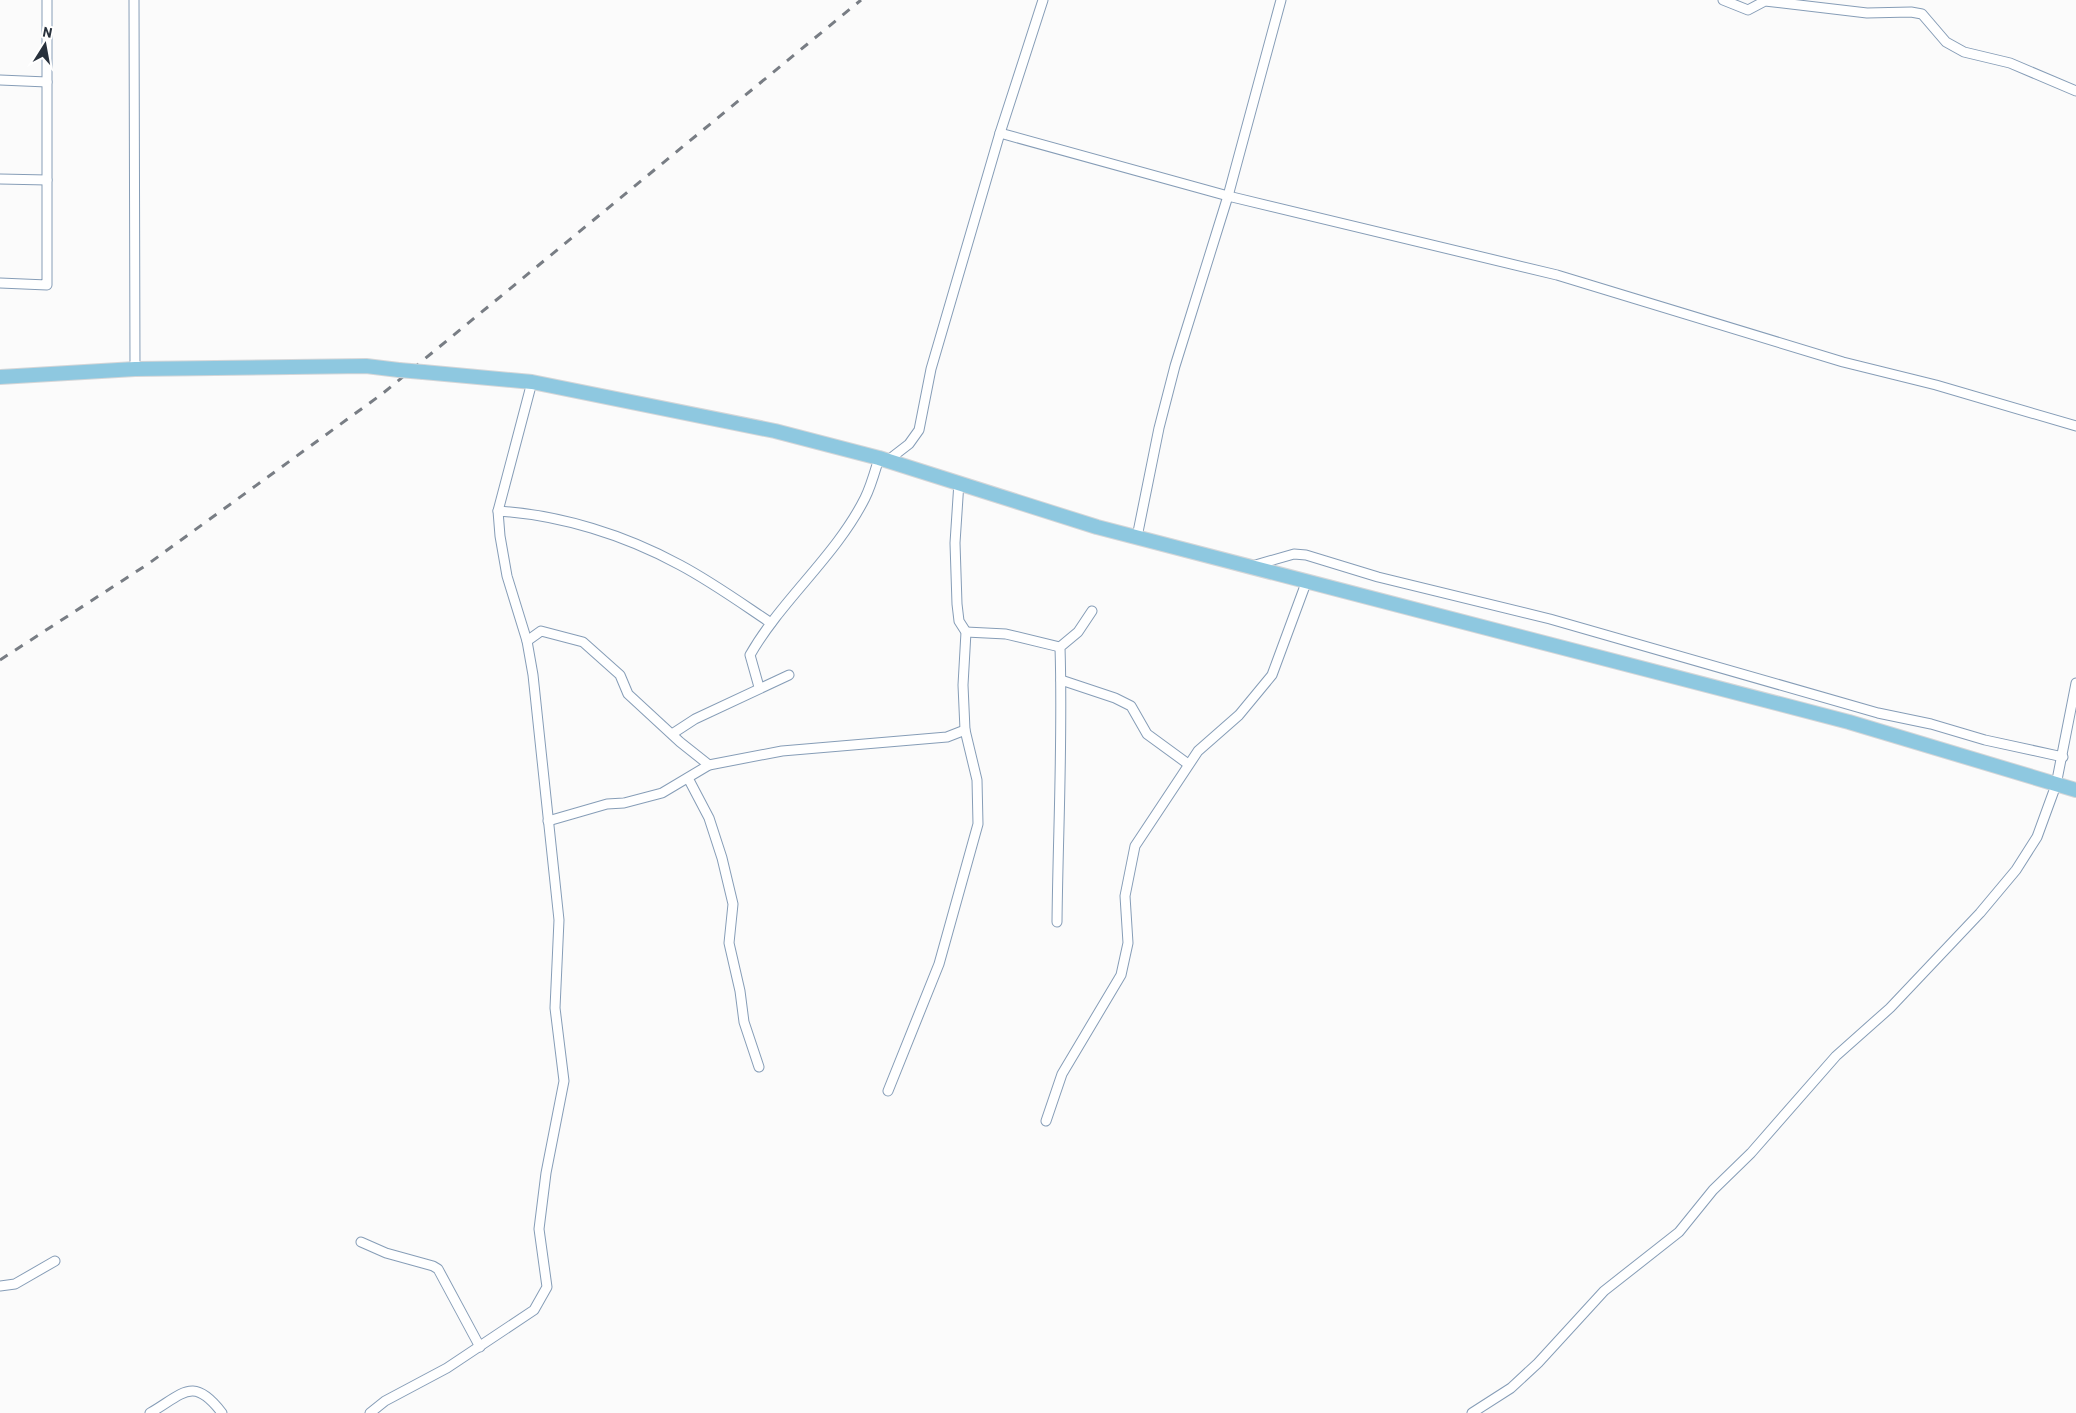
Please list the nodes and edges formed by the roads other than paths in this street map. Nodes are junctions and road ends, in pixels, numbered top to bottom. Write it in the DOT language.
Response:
graph roads {
  1 [pos="47,0"];
  2 [pos="134,0"];
  3 [pos="1043,0"];
  4 [pos="1281,0"];
  5 [pos="1723,0"];
  6 [pos="0,80"];
  7 [pos="47,82"];
  8 [pos="2076,91"];
  9 [pos="1000,133"];
  10 [pos="0,179"];
  11 [pos="47,180"];
  12 [pos="1228,196"];
  13 [pos="0,283"];
  14 [pos="135,369"];
  15 [pos="0,377"];
  16 [pos="532,382"];
  17 [pos="2076,426"];
  18 [pos="883,460"];
  19 [pos="959,482"];
  20 [pos="498,511"];
  21 [pos="1137,537"];
  22 [pos="1247,567"];
  23 [pos="1306,583"];
  24 [pos="1092,610"];
  25 [pos="771,623"];
  26 [pos="966,632"];
  27 [pos="526,641"];
  28 [pos="1060,647"];
  29 [pos="790,675"];
  30 [pos="1061,680"];
  31 [pos="2076,683"];
  32 [pos="759,687"];
  33 [pos="965,730"];
  34 [pos="672,734"];
  35 [pos="2063,757"];
  36 [pos="1188,764"];
  37 [pos="709,765"];
  38 [pos="688,778"];
  39 [pos="2056,785"];
  40 [pos="2076,790"];
  41 [pos="548,821"];
  42 [pos="1057,922"];
  43 [pos="758,1067"];
  44 [pos="888,1090"];
  45 [pos="1046,1121"];
  46 [pos="360,1242"];
  47 [pos="55,1260"];
  48 [pos="0,1286"];
  49 [pos="480,1347"];
  50 [pos="150,1413"];
  51 [pos="222,1413"];
  52 [pos="370,1413"];
  53 [pos="1472,1413"];
  1 -- 7 [label="street"];
  2 -- 14 [label="street"];
  3 -- 9 [label="street"];
  4 -- 12 [label="street"];
  5 -- 8 [label="street"];
  6 -- 7 [label="street"];
  7 -- 11 [label="street"];
  9 -- 12 [label="street"];
  9 -- 18 [label="street"];
  10 -- 11 [label="street"];
  11 -- 13 [label="street"];
  12 -- 17 [label="street"];
  12 -- 21 [label="street"];
  14 -- 15 [label="main road"];
  14 -- 16 [label="main road, bridge"];
  16 -- 18 [label="main road"];
  16 -- 20 [label="street"];
  18 -- 19 [label="main road"];
  18 -- 25 [label="street"];
  19 -- 21 [label="main road"];
  19 -- 26 [label="street"];
  20 -- 25 [label="street"];
  20 -- 27 [label="street"];
  21 -- 22 [label="main road"];
  22 -- 23 [label="main road"];
  22 -- 35 [label="street"];
  23 -- 36 [label="street"];
  23 -- 39 [label="main road"];
  24 -- 28 [label="street"];
  25 -- 32 [label="street"];
  26 -- 28 [label="street"];
  26 -- 33 [label="street"];
  27 -- 34 [label="street"];
  27 -- 41 [label="street"];
  28 -- 30 [label="street"];
  29 -- 32 [label="street"];
  30 -- 36 [label="street"];
  30 -- 42 [label="street"];
  31 -- 35 [label="street"];
  32 -- 34 [label="street"];
  33 -- 37 [label="street"];
  33 -- 44 [label="street"];
  34 -- 37 [label="street"];
  35 -- 39 [label="street"];
  36 -- 45 [label="street"];
  37 -- 38 [label="street"];
  38 -- 41 [label="street"];
  38 -- 43 [label="street"];
  39 -- 40 [label="main road"];
  39 -- 53 [label="street"];
  41 -- 49 [label="street"];
  46 -- 49 [label="street"];
  47 -- 48 [label="street"];
  49 -- 52 [label="street"];
  50 -- 51 [label="street"];
}
